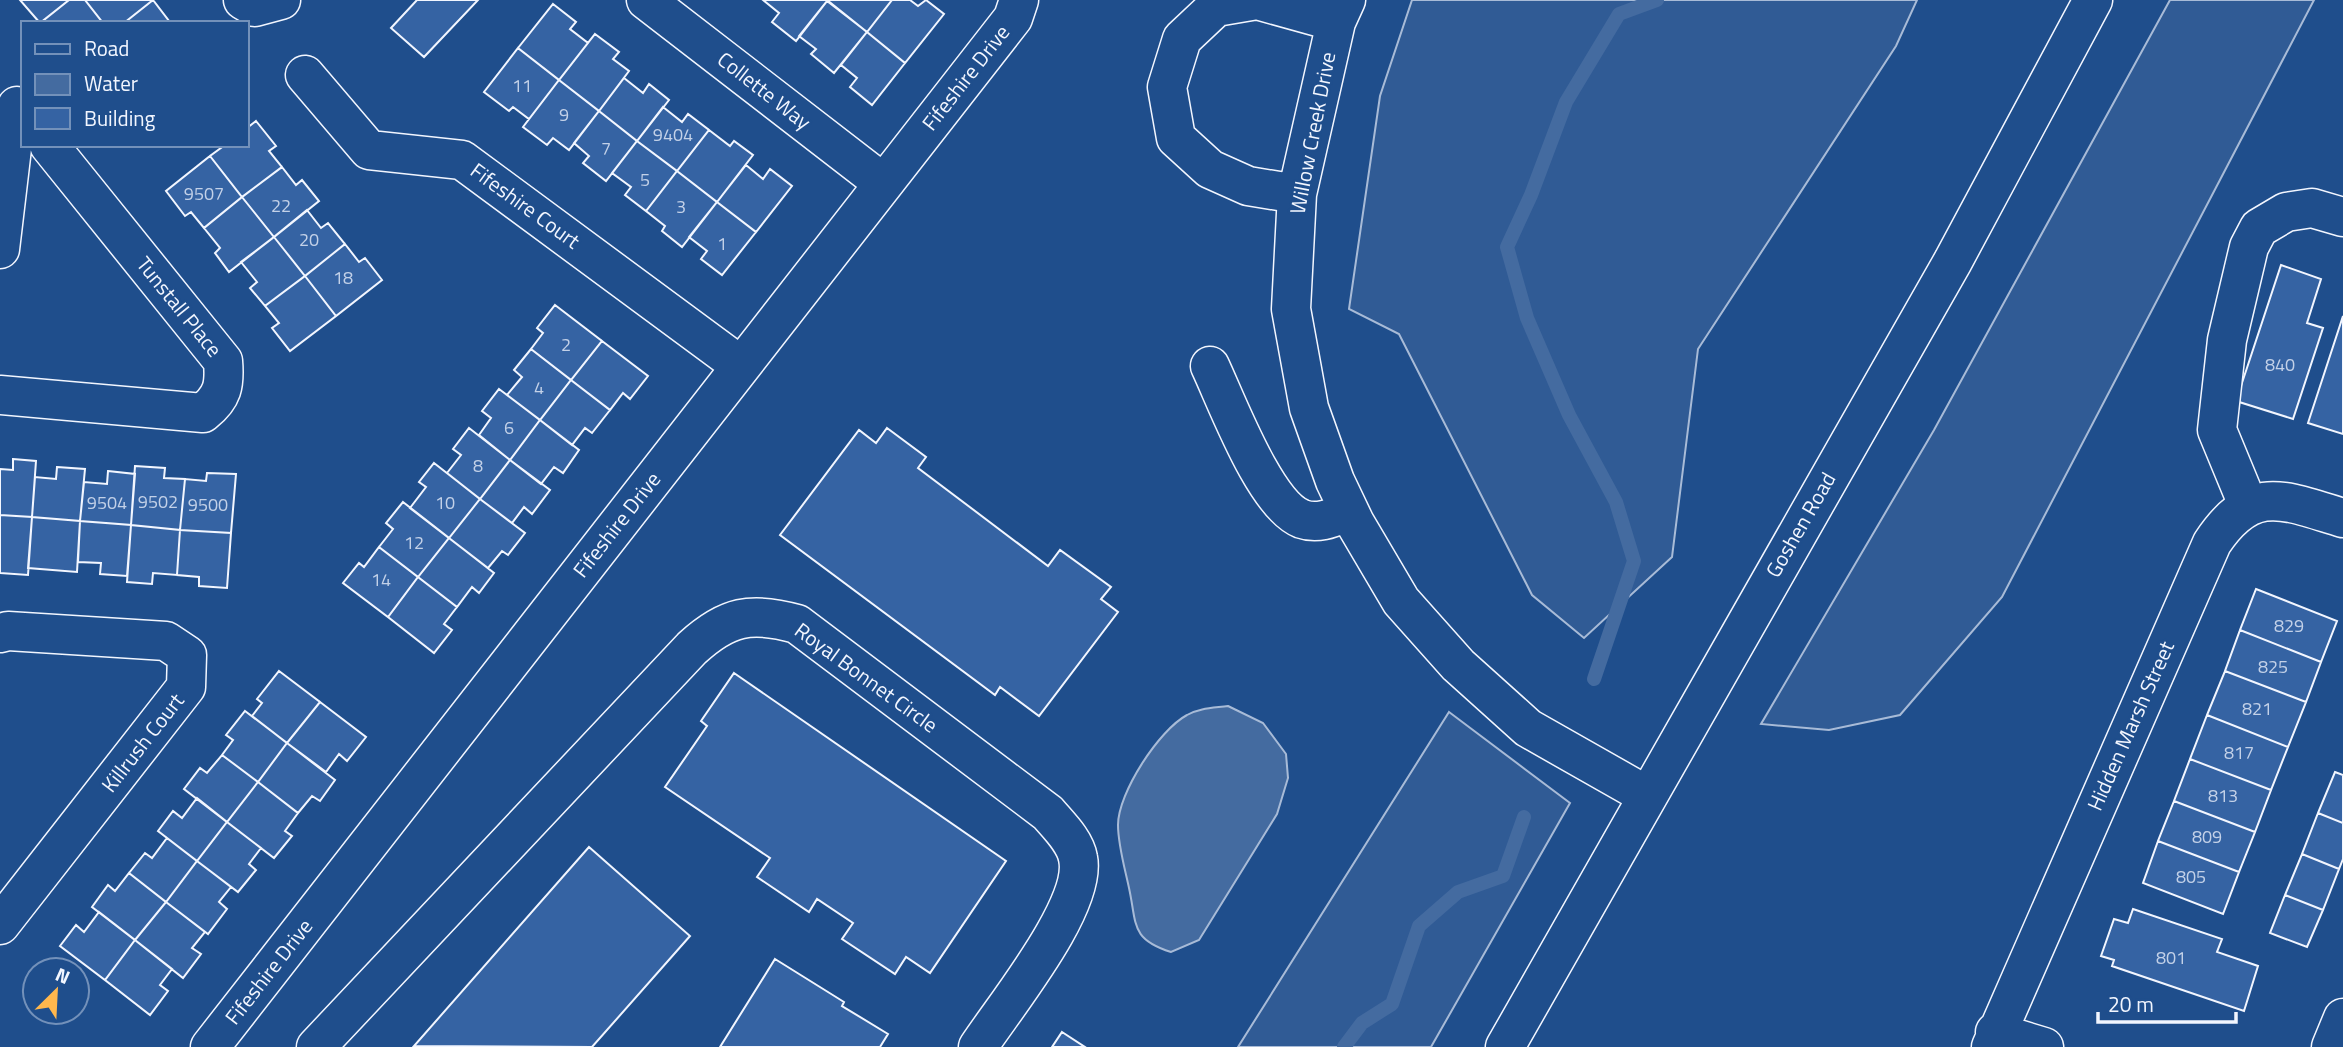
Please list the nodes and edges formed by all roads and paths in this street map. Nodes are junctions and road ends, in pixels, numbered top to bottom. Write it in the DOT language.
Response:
graph roads {
  1 [pos="243,0"];
  2 [pos="281,0"];
  3 [pos="646,0"];
  4 [pos="1019,0"];
  5 [pos="2092,0"];
  6 [pos="1341,11"];
  7 [pos="305,75"];
  8 [pos="13,101"];
  9 [pos="51,147"];
  10 [pos="883,183"];
  11 [pos="1297,194"];
  12 [pos="2343,218"];
  13 [pos="0,249"];
  14 [pos="741,366"];
  15 [pos="1210,366"];
  16 [pos="0,395"];
  17 [pos="2248,505"];
  18 [pos="1349,511"];
  19 [pos="2343,518"];
  20 [pos="0,634"];
  21 [pos="1646,795"];
  22 [pos="4,911"];
  23 [pos="2343,1018"];
  24 [pos="1993,1040"];
  25 [pos="210,1047"];
  26 [pos="316,1047"];
  27 [pos="978,1047"];
  28 [pos="1505,1047"];
  29 [pos="2044,1047"];
  30 [pos="2331,1047"];
  1 -- 2 [label="street"];
  3 -- 10 [label="street, Collette Way"];
  4 -- 10 [label="street, Fifeshire Drive"];
  5 -- 21 [label="street, Goshen Road"];
  6 -- 11 [label="street, Willow Creek Drive"];
  6 -- 11 [label="street"];
  7 -- 14 [label="street, Fifeshire Court"];
  8 -- 13 [label="street"];
  9 -- 16 [label="street, Tunstall Place"];
  10 -- 14 [label="street, Fifeshire Drive"];
  11 -- 18 [label="street, Willow Creek Drive"];
  12 -- 17 [label="street"];
  14 -- 25 [label="street, Fifeshire Drive"];
  15 -- 18 [label="street"];
  17 -- 19 [label="street"];
  17 -- 24 [label="street, Hidden Marsh Street"];
  18 -- 21 [label="street, Willow Creek Drive"];
  20 -- 22 [label="street, Killrush Court"];
  21 -- 28 [label="street, Goshen Road"];
  23 -- 30 [label="street"];
  24 -- 29 [label="street"];
  26 -- 27 [label="street, Royal Bonnet Circle"];
}
